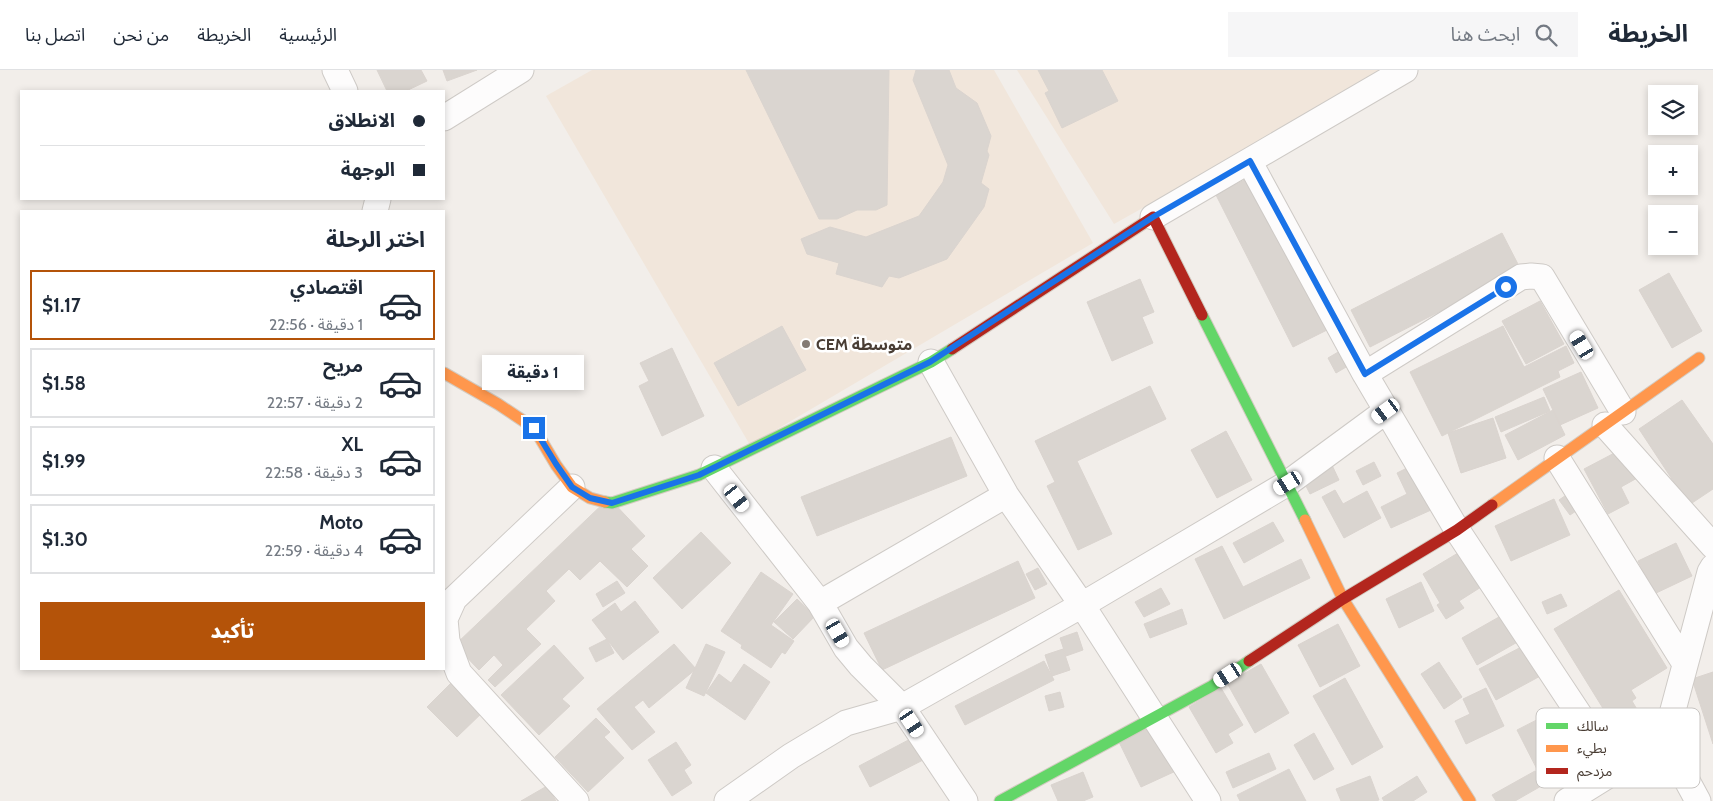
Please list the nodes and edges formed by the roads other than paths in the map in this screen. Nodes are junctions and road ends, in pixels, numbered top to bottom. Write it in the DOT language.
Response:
graph roads {
  1 [pos="335,70"];
  2 [pos="521,70"];
  3 [pos="1405,70"];
  4 [pos="345,90"];
  5 [pos="445,117"];
  6 [pos="1250,161"];
  7 [pos="1153,217"];
  8 [pos="1699,358"];
  9 [pos="930,362"];
  10 [pos="445,374"];
  11 [pos="1365,374"];
  12 [pos="1386,411"];
  13 [pos="1614,418"];
  14 [pos="1558,458"];
  15 [pos="714,468"];
  16 [pos="1288,483"];
  17 [pos="572,487"];
  18 [pos="1006,495"];
  19 [pos="1457,530"];
  20 [pos="1713,546"];
  21 [pos="1713,567"];
  22 [pos="1343,599"];
  23 [pos="820,603"];
  24 [pos="1082,605"];
  25 [pos="1685,664"];
  26 [pos="902,708"];
  27 [pos="1575,708"];
  28 [pos="1673,708"];
  29 [pos="1154,717"];
  30 [pos="1588,788"];
  31 [pos="1691,788"];
  32 [pos="576,801"];
  33 [pos="727,801"];
  34 [pos="965,801"];
  35 [pos="1000,801"];
  36 [pos="1208,801"];
  37 [pos="1470,801"];
  38 [pos="1567,801"];
  39 [pos="1698,801"];
  1 -- 4 [label="street"];
  2 -- 5 [label="street"];
  3 -- 6 [label="street"];
  6 -- 7 [label="street"];
  6 -- 11 [label="street"];
  7 -- 9 [label="street"];
  7 -- 16 [label="street"];
  8 -- 13 [label="street"];
  9 -- 15 [label="street"];
  9 -- 18 [label="street"];
  10 -- 17 [label="street"];
  11 -- 12 [label="street"];
  11 -- 13 [label="street"];
  12 -- 16 [label="street"];
  12 -- 19 [label="street"];
  13 -- 14 [label="street"];
  13 -- 20 [label="street"];
  14 -- 19 [label="street"];
  14 -- 25 [label="street"];
  15 -- 17 [label="street"];
  15 -- 23 [label="street"];
  16 -- 22 [label="street"];
  16 -- 24 [label="street"];
  17 -- 32 [label="street"];
  18 -- 23 [label="street"];
  18 -- 24 [label="street"];
  19 -- 22 [label="street"];
  19 -- 27 [label="street"];
  21 -- 25 [label="street"];
  22 -- 29 [label="street"];
  22 -- 37 [label="street"];
  23 -- 26 [label="street"];
  24 -- 26 [label="street"];
  24 -- 29 [label="street"];
  25 -- 28 [label="street"];
  26 -- 33 [label="street"];
  26 -- 34 [label="street"];
  29 -- 35 [label="street"];
  29 -- 36 [label="street"];
  30 -- 38 [label="street"];
  31 -- 39 [label="street"];
}
